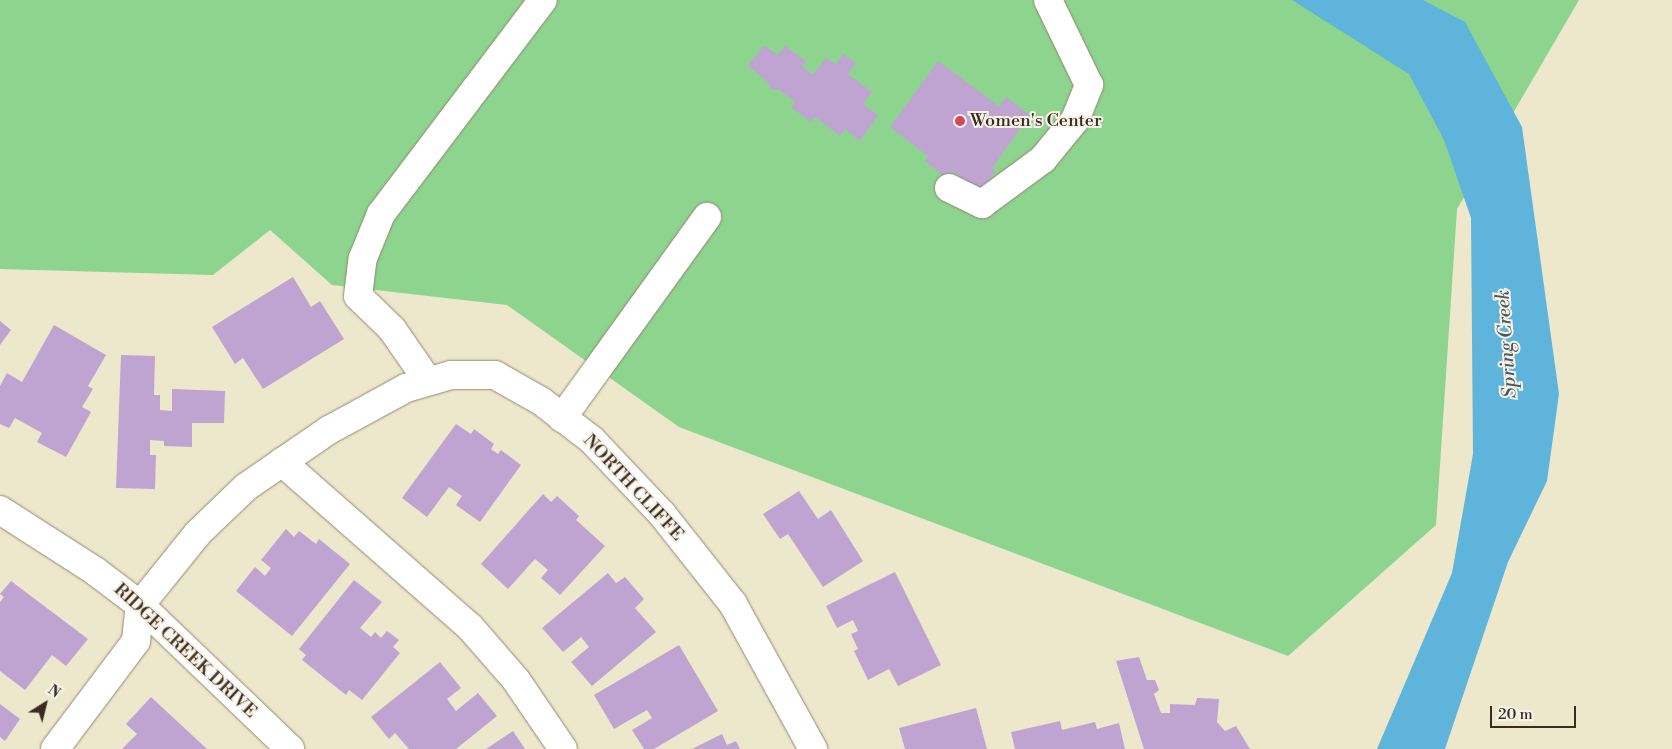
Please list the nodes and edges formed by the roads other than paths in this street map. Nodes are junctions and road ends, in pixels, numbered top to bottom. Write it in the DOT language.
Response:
graph roads {
  1 [pos="543,0"];
  2 [pos="1048,0"];
  3 [pos="950,188"];
  4 [pos="707,217"];
  5 [pos="428,381"];
  6 [pos="562,418"];
  7 [pos="282,462"];
  8 [pos="0,510"];
  9 [pos="140,605"];
  10 [pos="55,749"];
  11 [pos="290,749"];
  12 [pos="563,749"];
  13 [pos="813,749"];
  1 -- 5 [label="street"];
  2 -- 3 [label="street"];
  4 -- 6 [label="street"];
  5 -- 6 [label="street, NORTH CLIFFE"];
  5 -- 7 [label="street, NORTH CLIFFE"];
  6 -- 13 [label="street, NORTH CLIFFE"];
  7 -- 9 [label="street, NORTH CLIFFE"];
  7 -- 12 [label="street"];
  8 -- 9 [label="street, RIDGE CREEK DRIVE"];
  9 -- 10 [label="street"];
  9 -- 11 [label="street, RIDGE CREEK DRIVE"];
}
